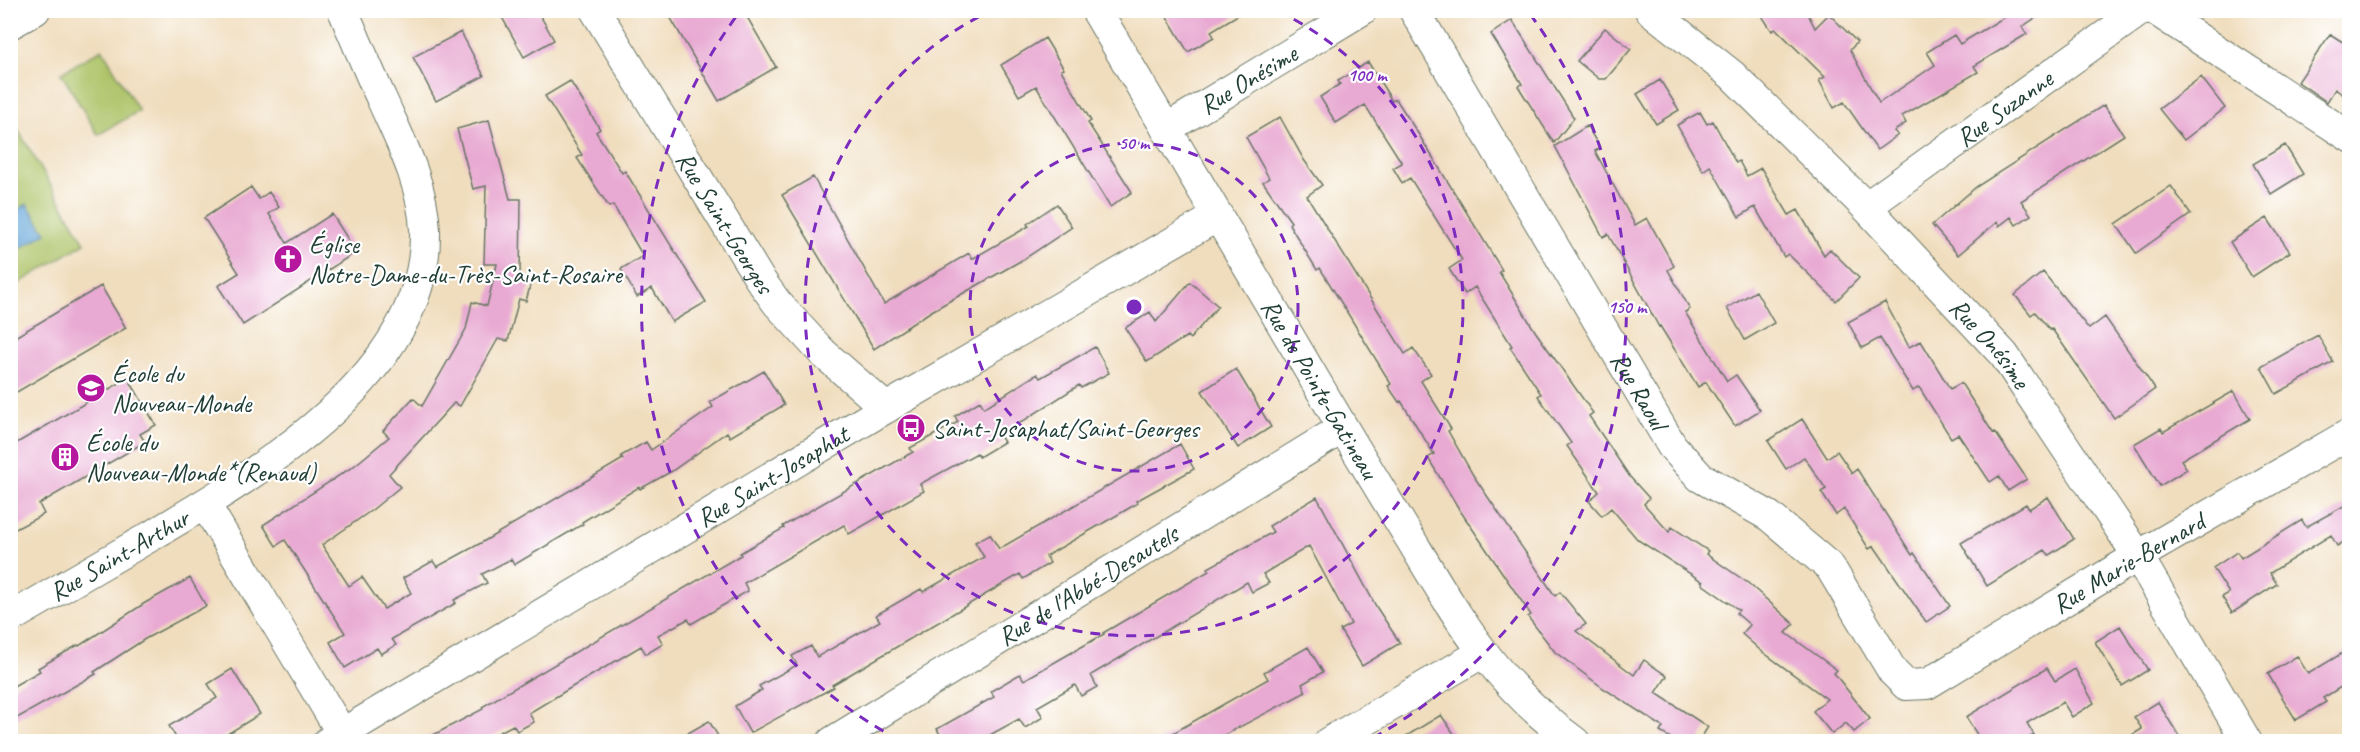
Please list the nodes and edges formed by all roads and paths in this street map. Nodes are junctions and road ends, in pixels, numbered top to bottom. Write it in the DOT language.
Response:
graph roads {
  1 [pos="35,10"];
  2 [pos="343,10"];
  3 [pos="595,10"];
  4 [pos="1096,10"];
  5 [pos="1362,10"];
  6 [pos="1414,10"];
  7 [pos="1650,10"];
  8 [pos="2141,10"];
  9 [pos="2155,10"];
  10 [pos="10,24"];
  11 [pos="1166,129"];
  12 [pos="2349,137"];
  13 [pos="1866,207"];
  14 [pos="1218,216"];
  15 [pos="886,408"];
  16 [pos="1343,428"];
  17 [pos="2349,434"];
  18 [pos="205,504"];
  19 [pos="2138,556"];
  20 [pos="10,618"];
  21 [pos="1482,653"];
  22 [pos="1906,685"];
  23 [pos="339,739"];
  24 [pos="832,741"];
  25 [pos="1329,741"];
  26 [pos="1575,741"];
  27 [pos="2247,741"];
  1 -- 10 [label="street"];
  2 -- 18 [label="street, Rue Saint-Arthur"];
  3 -- 15 [label="street, Rue Saint-Georges"];
  4 -- 11 [label="street, Rue de Pointe-Gatineau"];
  5 -- 11 [label="street, Rue Onésime"];
  6 -- 22 [label="street, Rue Raoul"];
  7 -- 13 [label="street, Rue Onésime"];
  8 -- 13 [label="street, Rue Suzanne"];
  9 -- 12 [label="street"];
  11 -- 14 [label="street, Rue de Pointe-Gatineau"];
  13 -- 19 [label="street, Rue Onésime"];
  14 -- 15 [label="street, Rue Saint-Josaphat"];
  14 -- 16 [label="street, Rue de Pointe-Gatineau"];
  15 -- 23 [label="street, Rue Saint-Josaphat"];
  16 -- 21 [label="street, Rue de Pointe-Gatineau"];
  16 -- 24 [label="street, Rue de l'Abbé-Desautels"];
  17 -- 19 [label="street, Rue Marie-Bernard"];
  18 -- 20 [label="street, Rue Saint-Arthur"];
  18 -- 23 [label="street"];
  19 -- 22 [label="street, Rue Marie-Bernard"];
  19 -- 27 [label="street, Rue Onésime"];
  21 -- 25 [label="street"];
  21 -- 26 [label="street, Rue de Pointe-Gatineau"];
}
